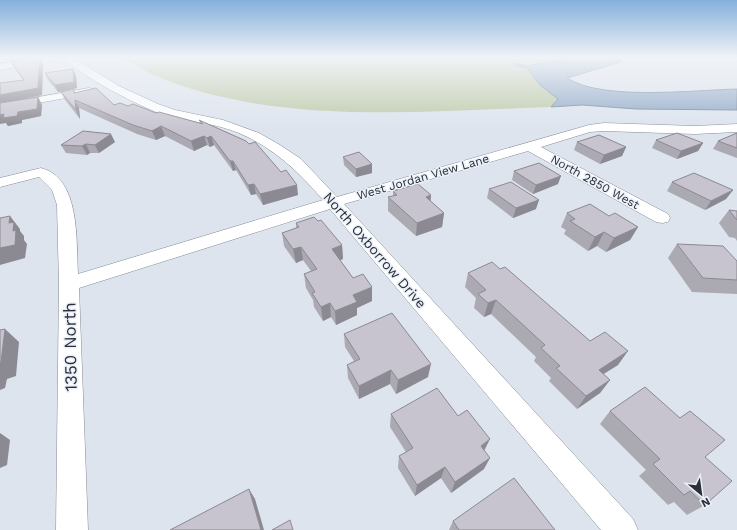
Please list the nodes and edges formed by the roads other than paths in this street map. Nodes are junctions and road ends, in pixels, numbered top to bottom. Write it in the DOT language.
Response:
graph roads {
  1 [pos="104,82"];
  2 [pos="110,86"];
  3 [pos="0,107"];
  4 [pos="737,128"];
  5 [pos="529,146"];
  6 [pos="0,183"];
  7 [pos="334,203"];
  8 [pos="662,218"];
  9 [pos="69,284"];
  10 [pos="72,530"];
  11 [pos="622,530"];
  1 -- 2 [label="street, North Oxborrow Drive"];
  2 -- 3 [label="street"];
  2 -- 7 [label="street, North Oxborrow Drive"];
  4 -- 5 [label="street, West Jordan View Lane"];
  5 -- 7 [label="street, West Jordan View Lane"];
  5 -- 8 [label="street, North 2850 West"];
  6 -- 9 [label="street, 1350 North"];
  7 -- 9 [label="street, West Jordan View Lane"];
  7 -- 11 [label="street, North Oxborrow Drive"];
  9 -- 10 [label="street, 1350 North"];
}
